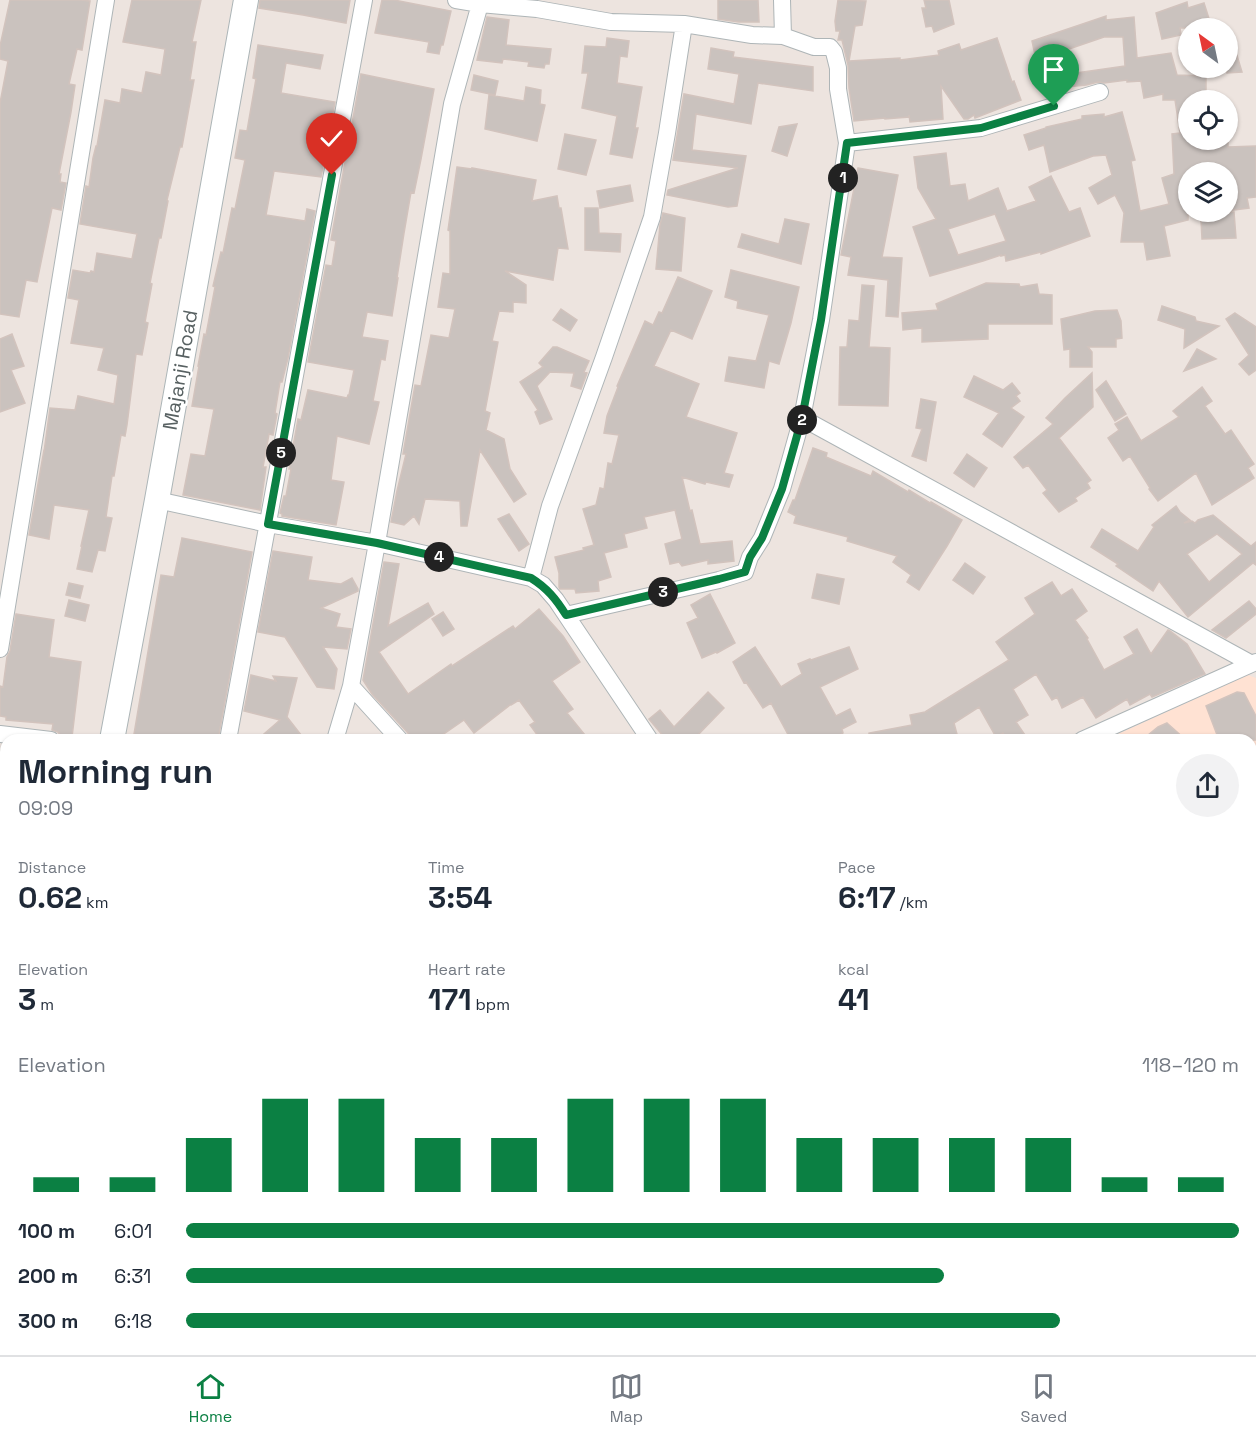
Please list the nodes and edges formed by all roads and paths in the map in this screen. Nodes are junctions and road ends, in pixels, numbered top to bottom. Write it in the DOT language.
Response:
graph roads {
  1 [pos="106,0"];
  2 [pos="246,0"];
  3 [pos="364,0"];
  4 [pos="456,0"];
  5 [pos="782,0"];
  6 [pos="480,4"];
  7 [pos="684,24"];
  8 [pos="783,36"];
  9 [pos="1100,92"];
  10 [pos="847,143"];
  11 [pos="802,418"];
  12 [pos="157,500"];
  13 [pos="268,524"];
  14 [pos="377,543"];
  15 [pos="531,578"];
  16 [pos="566,615"];
  17 [pos="0,649"];
  18 [pos="1253,662"];
  19 [pos="351,686"];
  20 [pos="113,734"];
  21 [pos="229,734"];
  22 [pos="337,734"];
  23 [pos="395,734"];
  24 [pos="646,734"];
  25 [pos="1095,734"];
  1 -- 17 [label="street"];
  2 -- 12 [label="main road, Majanji Road"];
  3 -- 13 [label="street"];
  4 -- 6 [label="street"];
  5 -- 8 [label="street"];
  6 -- 7 [label="street"];
  6 -- 14 [label="street"];
  7 -- 8 [label="street"];
  7 -- 15 [label="street"];
  8 -- 10 [label="street"];
  9 -- 10 [label="street"];
  10 -- 11 [label="street"];
  11 -- 16 [label="street"];
  11 -- 18 [label="street"];
  12 -- 13 [label="street"];
  12 -- 20 [label="main road, Majanji Road"];
  13 -- 14 [label="street"];
  13 -- 21 [label="street"];
  14 -- 15 [label="street"];
  14 -- 19 [label="street"];
  15 -- 16 [label="street"];
  16 -- 24 [label="street"];
  18 -- 25 [label="street"];
  19 -- 22 [label="street"];
  19 -- 23 [label="street"];
}
